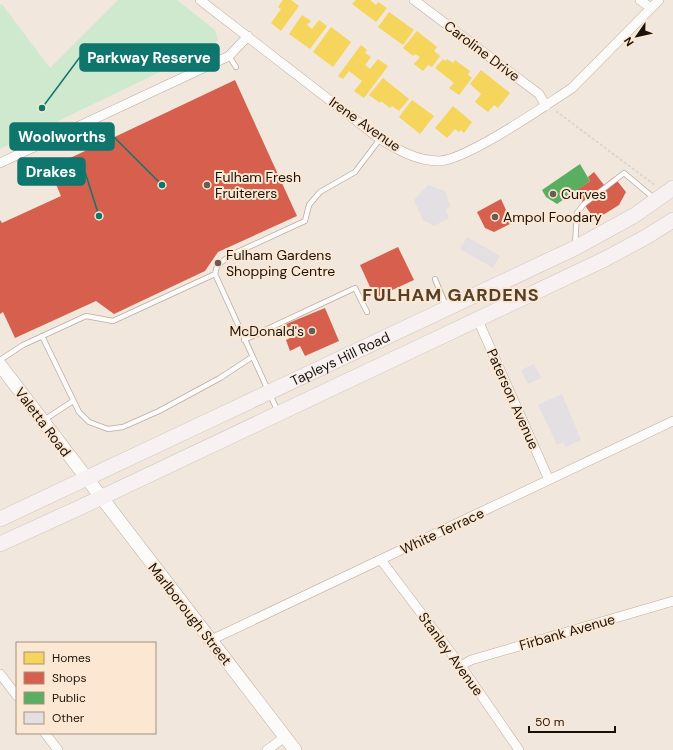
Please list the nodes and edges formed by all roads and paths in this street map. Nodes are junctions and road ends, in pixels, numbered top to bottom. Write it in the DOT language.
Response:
graph roads {
  1 [pos="200,0"];
  2 [pos="414,0"];
  3 [pos="640,0"];
  4 [pos="659,0"];
  5 [pos="651,8"];
  6 [pos="248,36"];
  7 [pos="229,56"];
  8 [pos="236,67"];
  9 [pos="546,106"];
  10 [pos="556,111"];
  11 [pos="380,138"];
  12 [pos="0,163"];
  13 [pos="666,193"];
  14 [pos="673,220"];
  15 [pos="576,248"];
  16 [pos="215,274"];
  17 [pos="434,279"];
  18 [pos="446,308"];
  19 [pos="367,312"];
  20 [pos="477,318"];
  21 [pos="42,336"];
  22 [pos="244,340"];
  23 [pos="252,357"];
  24 [pos="0,360"];
  25 [pos="0,365"];
  26 [pos="268,392"];
  27 [pos="73,401"];
  28 [pos="278,413"];
  29 [pos="43,421"];
  30 [pos="673,421"];
  31 [pos="86,478"];
  32 [pos="549,480"];
  33 [pos="101,498"];
  34 [pos="0,518"];
  35 [pos="0,544"];
  36 [pos="381,560"];
  37 [pos="673,601"];
  38 [pos="211,640"];
  39 [pos="461,666"];
  40 [pos="0,674"];
  41 [pos="16,695"];
  42 [pos="46,734"];
  43 [pos="285,737"];
  44 [pos="58,750"];
  45 [pos="266,750"];
  46 [pos="294,750"];
  47 [pos="519,750"];
  1 -- 6 [label="street, Irene Avenue"];
  2 -- 9 [label="street, Caroline Drive"];
  3 -- 5 [label="street"];
  4 -- 5 [label="street, Irene Avenue"];
  5 -- 9 [label="street, Irene Avenue"];
  6 -- 7 [label="street"];
  6 -- 11 [label="street, Irene Avenue"];
  7 -- 8 [label="lane"];
  7 -- 12 [label="street"];
  9 -- 11 [label="street, Irene Avenue"];
  10 -- 13 [label="path"];
  11 -- 16 [label="lane"];
  13 -- 15 [label="main road, Tapleys Hill Road"];
  13 -- 15 [label="lane"];
  14 -- 20 [label="main road, Tapleys Hill Road"];
  15 -- 18 [label="main road, Tapleys Hill Road"];
  16 -- 21 [label="lane"];
  16 -- 22 [label="lane"];
  17 -- 18 [label="lane"];
  18 -- 26 [label="main road, Tapleys Hill Road"];
  19 -- 22 [label="lane"];
  20 -- 28 [label="main road, Tapleys Hill Road"];
  20 -- 32 [label="street, Paterson Avenue"];
  21 -- 24 [label="lane"];
  21 -- 27 [label="lane"];
  22 -- 23 [label="lane"];
  23 -- 26 [label="lane"];
  23 -- 27 [label="lane"];
  25 -- 29 [label="street, Valetta Road"];
  26 -- 28 [label="lane"];
  26 -- 31 [label="main road, Tapleys Hill Road"];
  27 -- 29 [label="lane"];
  28 -- 33 [label="main road, Tapleys Hill Road"];
  29 -- 31 [label="street, Valetta Road"];
  30 -- 32 [label="street, White Terrace"];
  31 -- 33 [label="street, Marlborough Street"];
  31 -- 34 [label="main road, Tapleys Hill Road"];
  32 -- 36 [label="street, White Terrace"];
  33 -- 35 [label="main road, Tapleys Hill Road"];
  33 -- 38 [label="street, Marlborough Street"];
  36 -- 38 [label="street, White Terrace"];
  36 -- 39 [label="street, Stanley Avenue"];
  37 -- 39 [label="street, Firbank Avenue"];
  38 -- 43 [label="street, Marlborough Street"];
  39 -- 47 [label="street, Stanley Avenue"];
  40 -- 41 [label="street"];
  42 -- 44 [label="street"];
  43 -- 45 [label="street"];
  43 -- 46 [label="street, Marlborough Street"];
}
